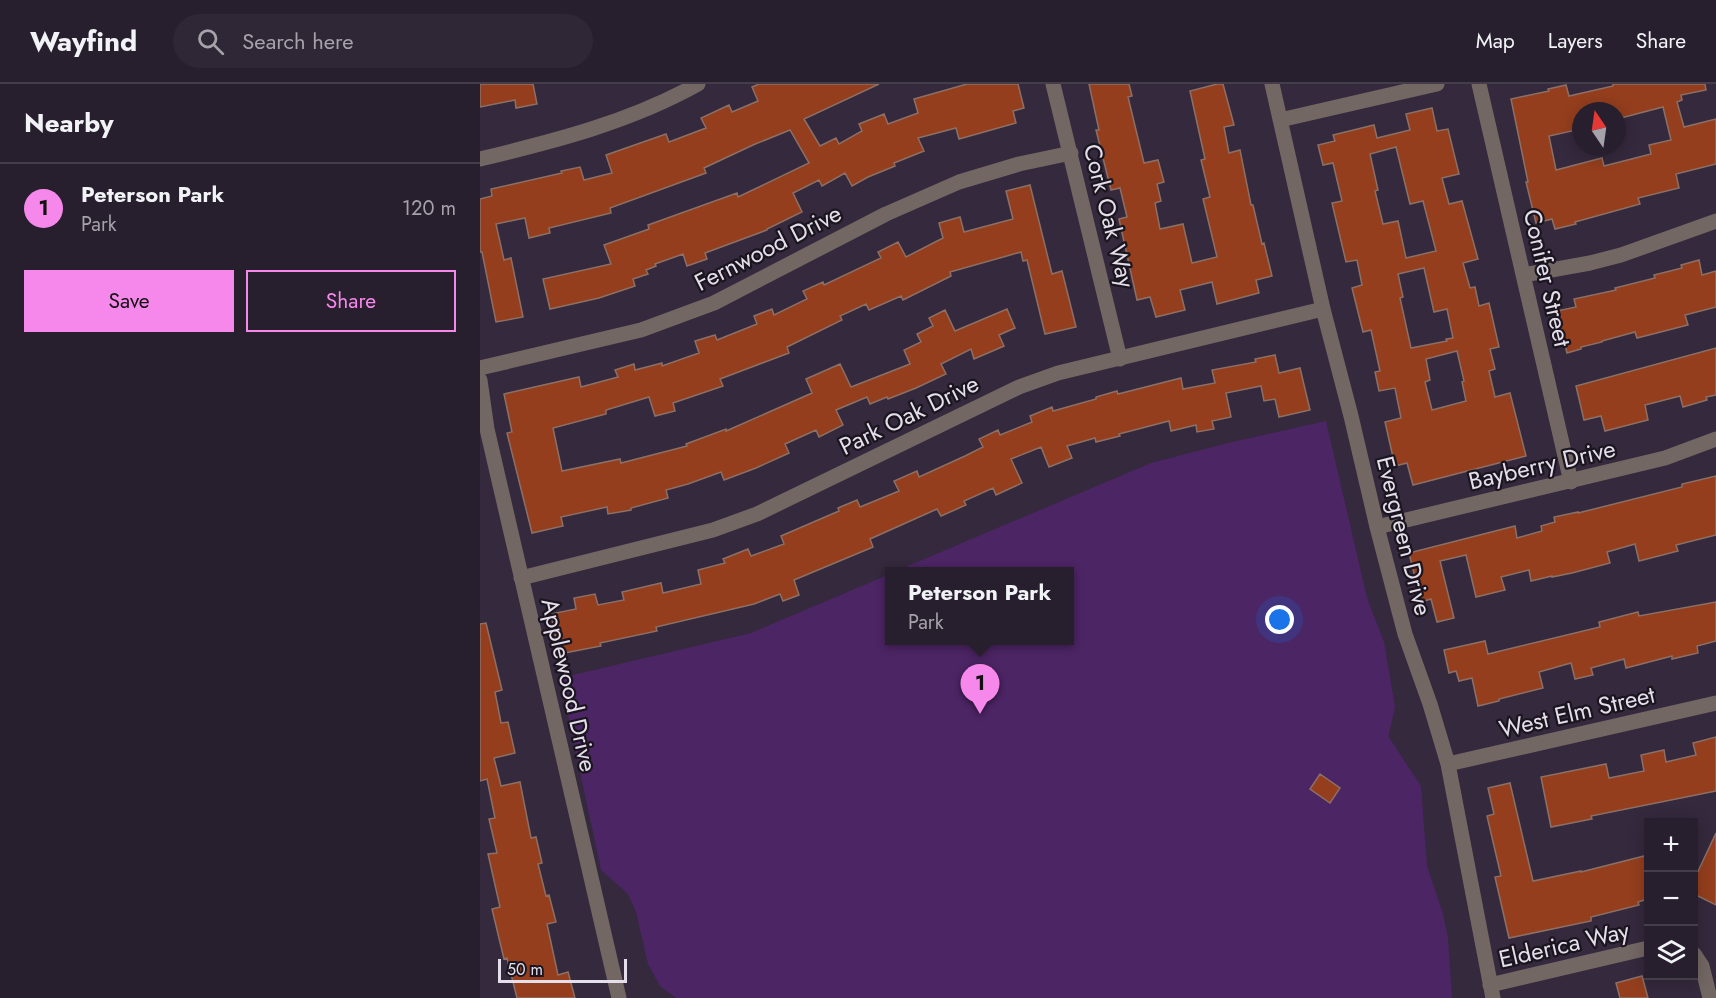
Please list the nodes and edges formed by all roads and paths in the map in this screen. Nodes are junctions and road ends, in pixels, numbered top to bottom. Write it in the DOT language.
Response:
graph roads {
  1 [pos="698,84"];
  2 [pos="1053,84"];
  3 [pos="1272,84"];
  4 [pos="1437,84"];
  5 [pos="1479,84"];
  6 [pos="1280,120"];
  7 [pos="1071,153"];
  8 [pos="480,159"];
  9 [pos="1716,221"];
  10 [pos="1523,274"];
  11 [pos="1323,309"];
  12 [pos="1120,359"];
  13 [pos="480,368"];
  14 [pos="480,380"];
  15 [pos="1716,439"];
  16 [pos="1571,482"];
  17 [pos="1377,527"];
  18 [pos="521,578"];
  19 [pos="1716,703"];
  20 [pos="1448,764"];
  21 [pos="1644,949"];
  22 [pos="1698,960"];
  23 [pos="1492,992"];
  24 [pos="619,998"];
  25 [pos="1710,998"];
  1 -- 8 [label="street"];
  2 -- 7 [label="street, Cork Oak Way"];
  3 -- 6 [label="street, Evergreen Drive"];
  4 -- 6 [label="street"];
  5 -- 10 [label="street, Conifer Street"];
  6 -- 11 [label="street, Evergreen Drive"];
  7 -- 12 [label="street, Cork Oak Way"];
  7 -- 13 [label="street, Fernwood Drive"];
  9 -- 10 [label="street"];
  10 -- 16 [label="street, Conifer Street"];
  11 -- 12 [label="street, Park Oak Drive"];
  11 -- 17 [label="street, Evergreen Drive"];
  12 -- 18 [label="street, Park Oak Drive"];
  14 -- 18 [label="street, Applewood Drive"];
  15 -- 16 [label="street, Bayberry Drive"];
  16 -- 17 [label="street, Bayberry Drive"];
  17 -- 20 [label="street, Evergreen Drive"];
  18 -- 24 [label="street, Applewood Drive"];
  19 -- 20 [label="street, West Elm Street"];
  20 -- 23 [label="street, Evergreen Drive"];
  21 -- 23 [label="street, Elderica Way"];
  22 -- 25 [label="street"];
}
